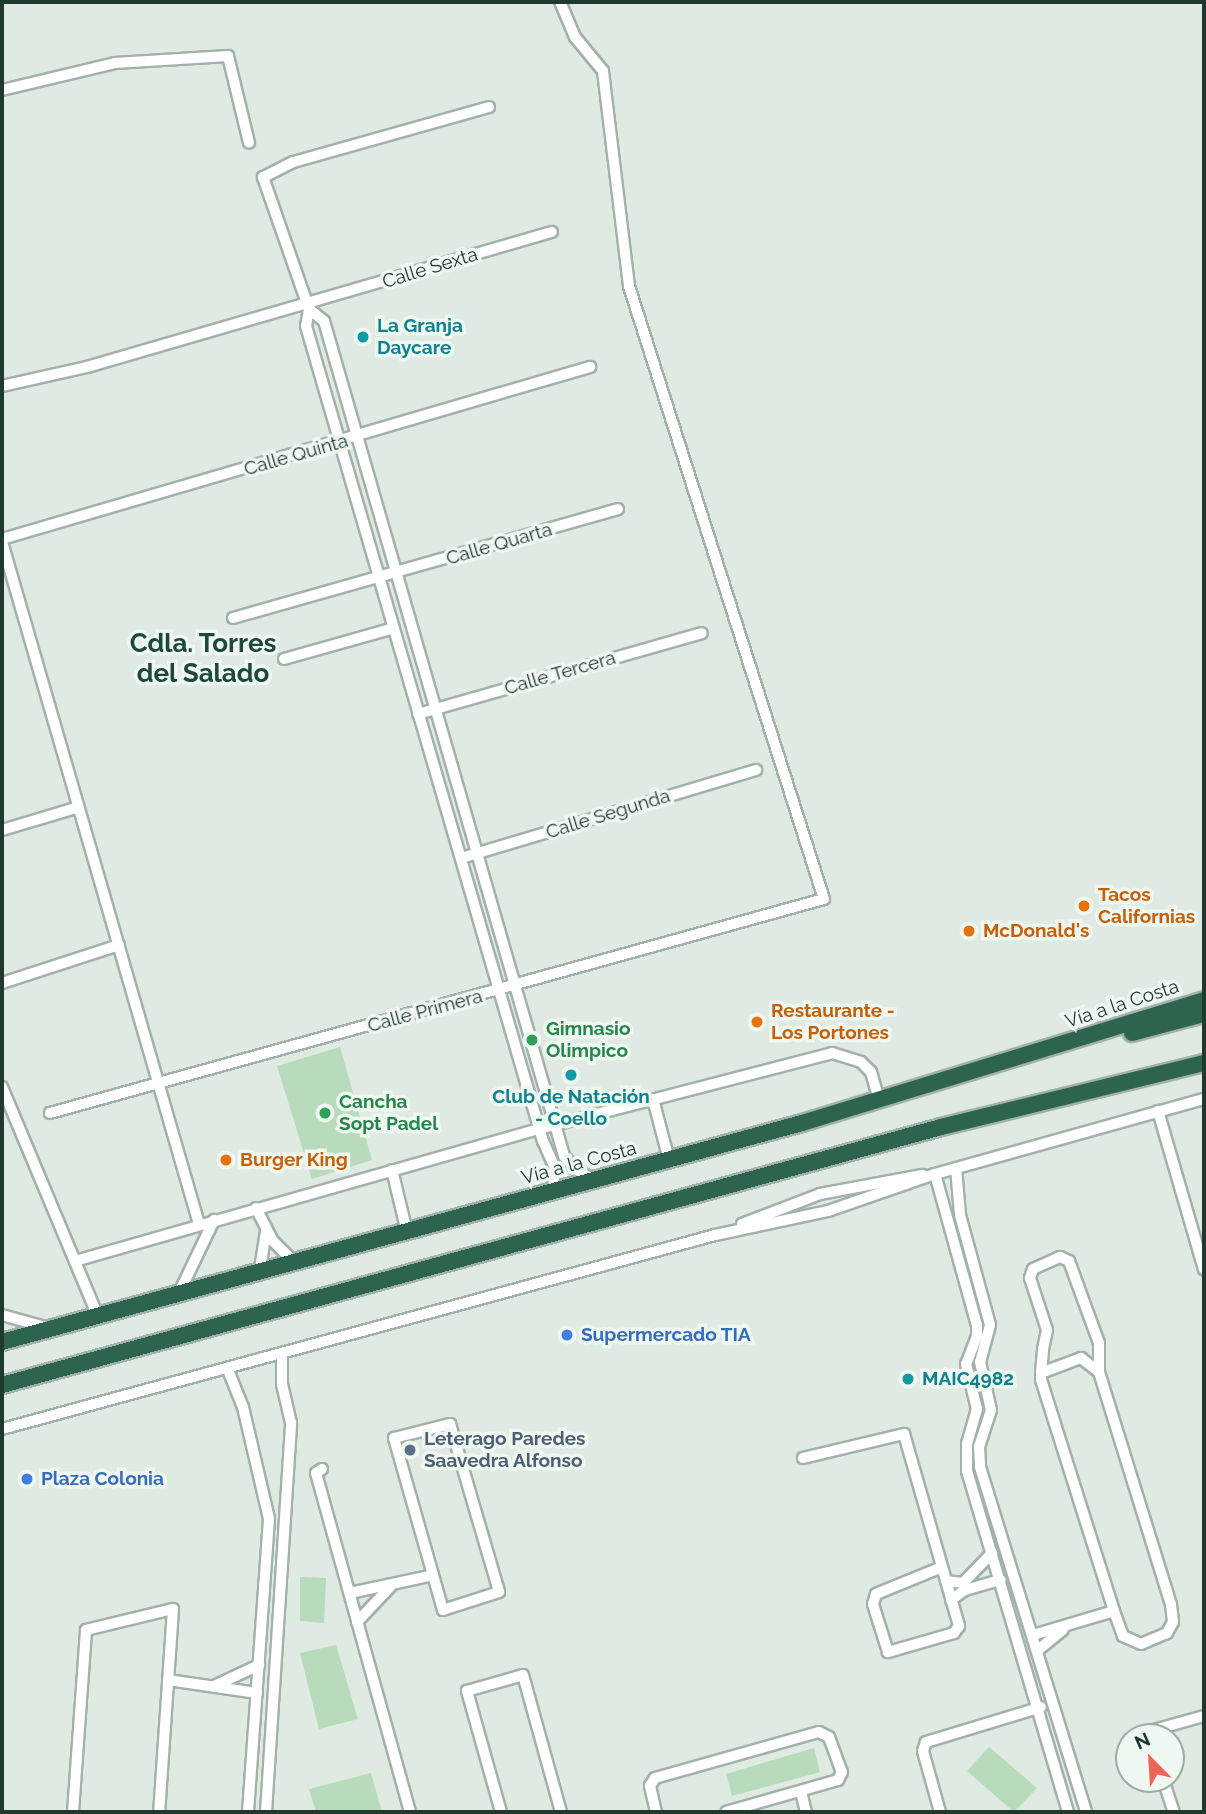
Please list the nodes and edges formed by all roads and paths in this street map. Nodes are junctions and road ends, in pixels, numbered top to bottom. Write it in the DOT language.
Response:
graph roads {
  1 [pos="560,2"];
  2 [pos="2,90"];
  3 [pos="489,107"];
  4 [pos="249,143"];
  5 [pos="552,232"];
  6 [pos="308,306"];
  7 [pos="590,367"];
  8 [pos="2,386"];
  9 [pos="358,437"];
  10 [pos="340,443"];
  11 [pos="618,509"];
  12 [pos="2,540"];
  13 [pos="397,573"];
  14 [pos="379,578"];
  15 [pos="233,618"];
  16 [pos="394,628"];
  17 [pos="702,634"];
  18 [pos="284,659"];
  19 [pos="436,708"];
  20 [pos="418,713"];
  21 [pos="756,770"];
  22 [pos="79,807"];
  23 [pos="2,830"];
  24 [pos="478,853"];
  25 [pos="461,858"];
  26 [pos="119,945"];
  27 [pos="2,983"];
  28 [pos="516,986"];
  29 [pos="499,991"];
  30 [pos="1204,1000"];
  31 [pos="1204,1014"];
  32 [pos="1030,1056"];
  33 [pos="1204,1063"];
  34 [pos="159,1082"];
  35 [pos="2,1087"];
  36 [pos="653,1099"];
  37 [pos="1204,1099"];
  38 [pos="879,1100"];
  39 [pos="1158,1111"];
  40 [pos="50,1113"];
  41 [pos="556,1127"];
  42 [pos="539,1129"];
  43 [pos="669,1160"];
  44 [pos="956,1168"];
  45 [pos="392,1170"];
  46 [pos="935,1174"];
  47 [pos="596,1181"];
  48 [pos="553,1193"];
  49 [pos="256,1208"];
  50 [pos="214,1220"];
  51 [pos="199,1224"];
  52 [pos="266,1231"];
  53 [pos="407,1232"];
  54 [pos="715,1235"];
  55 [pos="292,1259"];
  56 [pos="75,1261"];
  57 [pos="260,1269"];
  58 [pos="1204,1269"];
  59 [pos="180,1291"];
  60 [pos="2,1315"];
  61 [pos="98,1316"];
  62 [pos="52,1328"];
  63 [pos="2,1342"];
  64 [pos="282,1356"];
  65 [pos="228,1370"];
  66 [pos="1099,1372"];
  67 [pos="1041,1373"];
  68 [pos="2,1385"];
  69 [pos="2,1429"];
  70 [pos="803,1458"];
  71 [pos="323,1469"];
  72 [pos="993,1506"];
  73 [pos="979,1510"];
  74 [pos="992,1553"];
  75 [pos="942,1567"];
  76 [pos="433,1575"];
  77 [pos="1001,1580"];
  78 [pos="946,1581"];
  79 [pos="392,1585"];
  80 [pos="349,1593"];
  81 [pos="951,1600"];
  82 [pos="1114,1611"];
  83 [pos="358,1622"];
  84 [pos="1068,1625"];
  85 [pos="1033,1635"];
  86 [pos="1038,1650"];
  87 [pos="259,1665"];
  88 [pos="168,1680"];
  89 [pos="212,1687"];
  90 [pos="257,1693"];
  91 [pos="1054,1703"];
  92 [pos="1037,1708"];
  93 [pos="1204,1716"];
  94 [pos="256,1717"];
  95 [pos="272,1717"];
  96 [pos="1179,1723"];
  97 [pos="800,1792"];
  98 [pos="1168,1793"];
  99 [pos="73,1812"];
  100 [pos="159,1812"];
  101 [pos="248,1812"];
  102 [pos="266,1812"];
  103 [pos="411,1812"];
  104 [pos="501,1812"];
  105 [pos="561,1812"];
  106 [pos="656,1812"];
  107 [pos="726,1812"];
  108 [pos="806,1812"];
  109 [pos="940,1812"];
  110 [pos="1069,1812"];
  111 [pos="1086,1812"];
  112 [pos="1174,1812"];
  1 -- 28 [label="street, Calle Primera"];
  2 -- 4 [label="street"];
  3 -- 6 [label="street"];
  5 -- 6 [label="street, Calle Sexta"];
  6 -- 8 [label="street, Calle Sexta"];
  6 -- 9 [label="street"];
  6 -- 10 [label="street"];
  7 -- 9 [label="street, Calle Quinta"];
  9 -- 10 [label="street, Calle Quinta"];
  9 -- 13 [label="street"];
  10 -- 12 [label="street, Calle Quinta"];
  10 -- 14 [label="street"];
  11 -- 13 [label="street, Calle Quarta"];
  12 -- 22 [label="street"];
  13 -- 14 [label="street, Calle Quarta"];
  13 -- 19 [label="street"];
  14 -- 15 [label="street, Calle Quarta"];
  14 -- 16 [label="street"];
  16 -- 18 [label="street"];
  16 -- 20 [label="street"];
  17 -- 19 [label="street, Calle Tercera"];
  19 -- 20 [label="street, Calle Tercera"];
  19 -- 24 [label="street"];
  20 -- 25 [label="street"];
  21 -- 24 [label="street, Calle Segunda"];
  22 -- 23 [label="street"];
  22 -- 26 [label="street"];
  24 -- 25 [label="street, Calle Segunda"];
  24 -- 28 [label="street"];
  25 -- 29 [label="street"];
  26 -- 27 [label="street"];
  26 -- 34 [label="street"];
  28 -- 29 [label="street, Calle Primera"];
  28 -- 41 [label="street"];
  29 -- 34 [label="street, Calle Primera"];
  29 -- 42 [label="street"];
  30 -- 32 [label="highway, Vía a la Costa"];
  31 -- 32 [label="highway"];
  32 -- 38 [label="highway, Vía a la Costa"];
  33 -- 68 [label="highway"];
  34 -- 40 [label="street, Calle Primera"];
  34 -- 51 [label="street"];
  35 -- 56 [label="street"];
  36 -- 38 [label="street"];
  36 -- 41 [label="street"];
  36 -- 43 [label="street"];
  37 -- 39 [label="street"];
  38 -- 43 [label="highway, Vía a la Costa"];
  39 -- 44 [label="street"];
  39 -- 58 [label="street"];
  41 -- 42 [label="street"];
  41 -- 47 [label="street"];
  42 -- 45 [label="street"];
  42 -- 48 [label="street"];
  43 -- 47 [label="highway, Vía a la Costa"];
  44 -- 46 [label="street"];
  44 -- 72 [label="street"];
  45 -- 49 [label="street"];
  45 -- 53 [label="street"];
  46 -- 54 [label="street"];
  46 -- 54 [label="street"];
  46 -- 73 [label="street"];
  47 -- 48 [label="highway, Vía a la Costa"];
  48 -- 53 [label="highway, Vía a la Costa"];
  49 -- 50 [label="street"];
  49 -- 52 [label="street"];
  50 -- 51 [label="street"];
  50 -- 59 [label="street"];
  51 -- 56 [label="street"];
  52 -- 55 [label="street"];
  52 -- 57 [label="street"];
  53 -- 55 [label="highway, Vía a la Costa"];
  54 -- 64 [label="street"];
  55 -- 57 [label="highway, Vía a la Costa"];
  56 -- 61 [label="street"];
  57 -- 59 [label="highway, Vía a la Costa"];
  59 -- 61 [label="highway, Vía a la Costa"];
  60 -- 62 [label="street"];
  61 -- 62 [label="highway, Vía a la Costa"];
  62 -- 63 [label="highway, Vía a la Costa"];
  64 -- 65 [label="street"];
  64 -- 95 [label="street"];
  65 -- 69 [label="street"];
  65 -- 87 [label="street"];
  66 -- 67 [label="street"];
  66 -- 67 [label="street"];
  66 -- 82 [label="street"];
  67 -- 82 [label="street"];
  70 -- 75 [label="street"];
  71 -- 80 [label="street"];
  72 -- 73 [label="street"];
  72 -- 85 [label="street"];
  73 -- 74 [label="street"];
  74 -- 77 [label="street"];
  74 -- 78 [label="street"];
  75 -- 78 [label="street"];
  75 -- 81 [label="street"];
  76 -- 76 [label="street"];
  76 -- 79 [label="street"];
  77 -- 81 [label="street"];
  77 -- 92 [label="street"];
  78 -- 81 [label="street"];
  79 -- 80 [label="street"];
  79 -- 83 [label="street"];
  80 -- 83 [label="street"];
  82 -- 84 [label="street"];
  83 -- 103 [label="street"];
  84 -- 85 [label="street"];
  84 -- 86 [label="street"];
  85 -- 86 [label="street"];
  86 -- 91 [label="street"];
  87 -- 89 [label="street"];
  87 -- 90 [label="street"];
  88 -- 89 [label="street"];
  88 -- 99 [label="street"];
  88 -- 100 [label="street"];
  89 -- 90 [label="street"];
  90 -- 94 [label="street"];
  91 -- 92 [label="street"];
  91 -- 111 [label="street"];
  92 -- 109 [label="street"];
  92 -- 110 [label="street"];
  93 -- 96 [label="street"];
  94 -- 95 [label="street"];
  94 -- 101 [label="street"];
  95 -- 102 [label="street"];
  97 -- 106 [label="street"];
  97 -- 107 [label="street"];
  97 -- 108 [label="street"];
  98 -- 112 [label="street"];
  104 -- 105 [label="street"];
}
